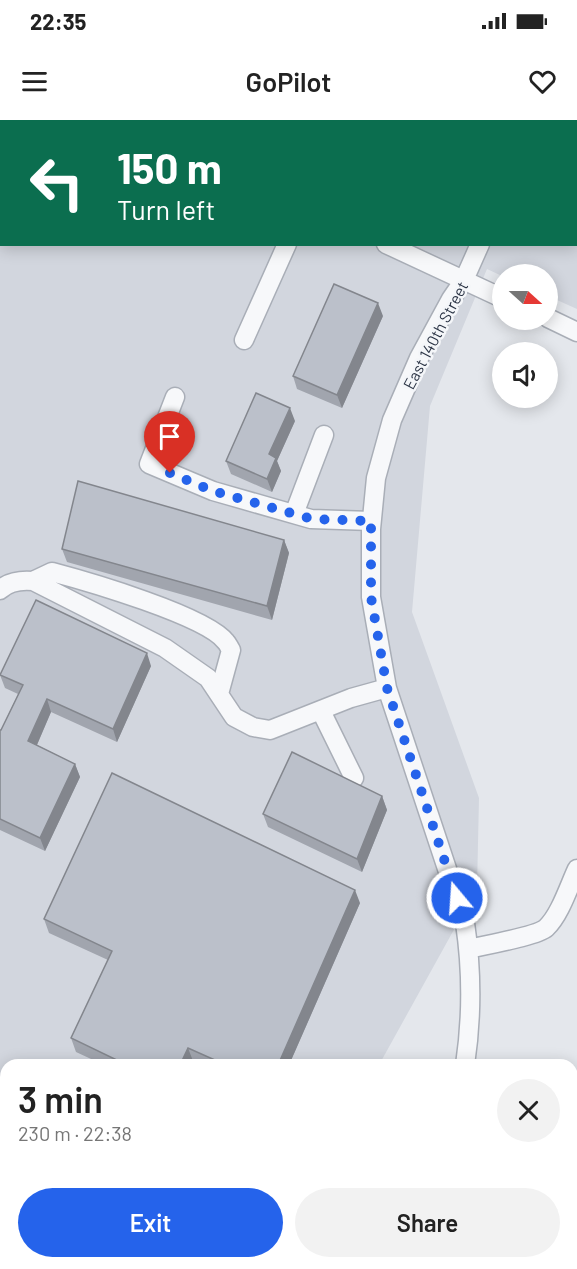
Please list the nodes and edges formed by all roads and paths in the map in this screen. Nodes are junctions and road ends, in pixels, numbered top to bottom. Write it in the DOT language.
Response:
graph roads {
  1 [pos="286,246"];
  2 [pos="390,246"];
  3 [pos="479,246"];
  4 [pos="464,280"];
  5 [pos="492,293"];
  6 [pos="558,323"];
  7 [pos="577,332"];
  8 [pos="244,340"];
  9 [pos="175,397"];
  10 [pos="324,435"];
  11 [pos="294,514"];
  12 [pos="371,521"];
  13 [pos="33,581"];
  14 [pos="0,590"];
  15 [pos="387,688"];
  16 [pos="219,694"];
  17 [pos="321,711"];
  18 [pos="354,778"];
  19 [pos="577,869"];
  20 [pos="469,949"];
  21 [pos="466,1059"];
  1 -- 8 [label="street"];
  2 -- 4 [label="street"];
  3 -- 4 [label="street, East 140th Street"];
  4 -- 5 [label="street"];
  4 -- 12 [label="street, East 140th Street"];
  6 -- 7 [label="street"];
  9 -- 11 [label="street"];
  10 -- 11 [label="street"];
  11 -- 12 [label="street"];
  12 -- 15 [label="street, East 140th Street"];
  13 -- 14 [label="street"];
  13 -- 16 [label="street"];
  13 -- 16 [label="street"];
  15 -- 17 [label="street"];
  15 -- 20 [label="street, East 140th Street"];
  16 -- 17 [label="street"];
  17 -- 18 [label="street"];
  19 -- 20 [label="street"];
  20 -- 21 [label="street, East 140th Street"];
}
